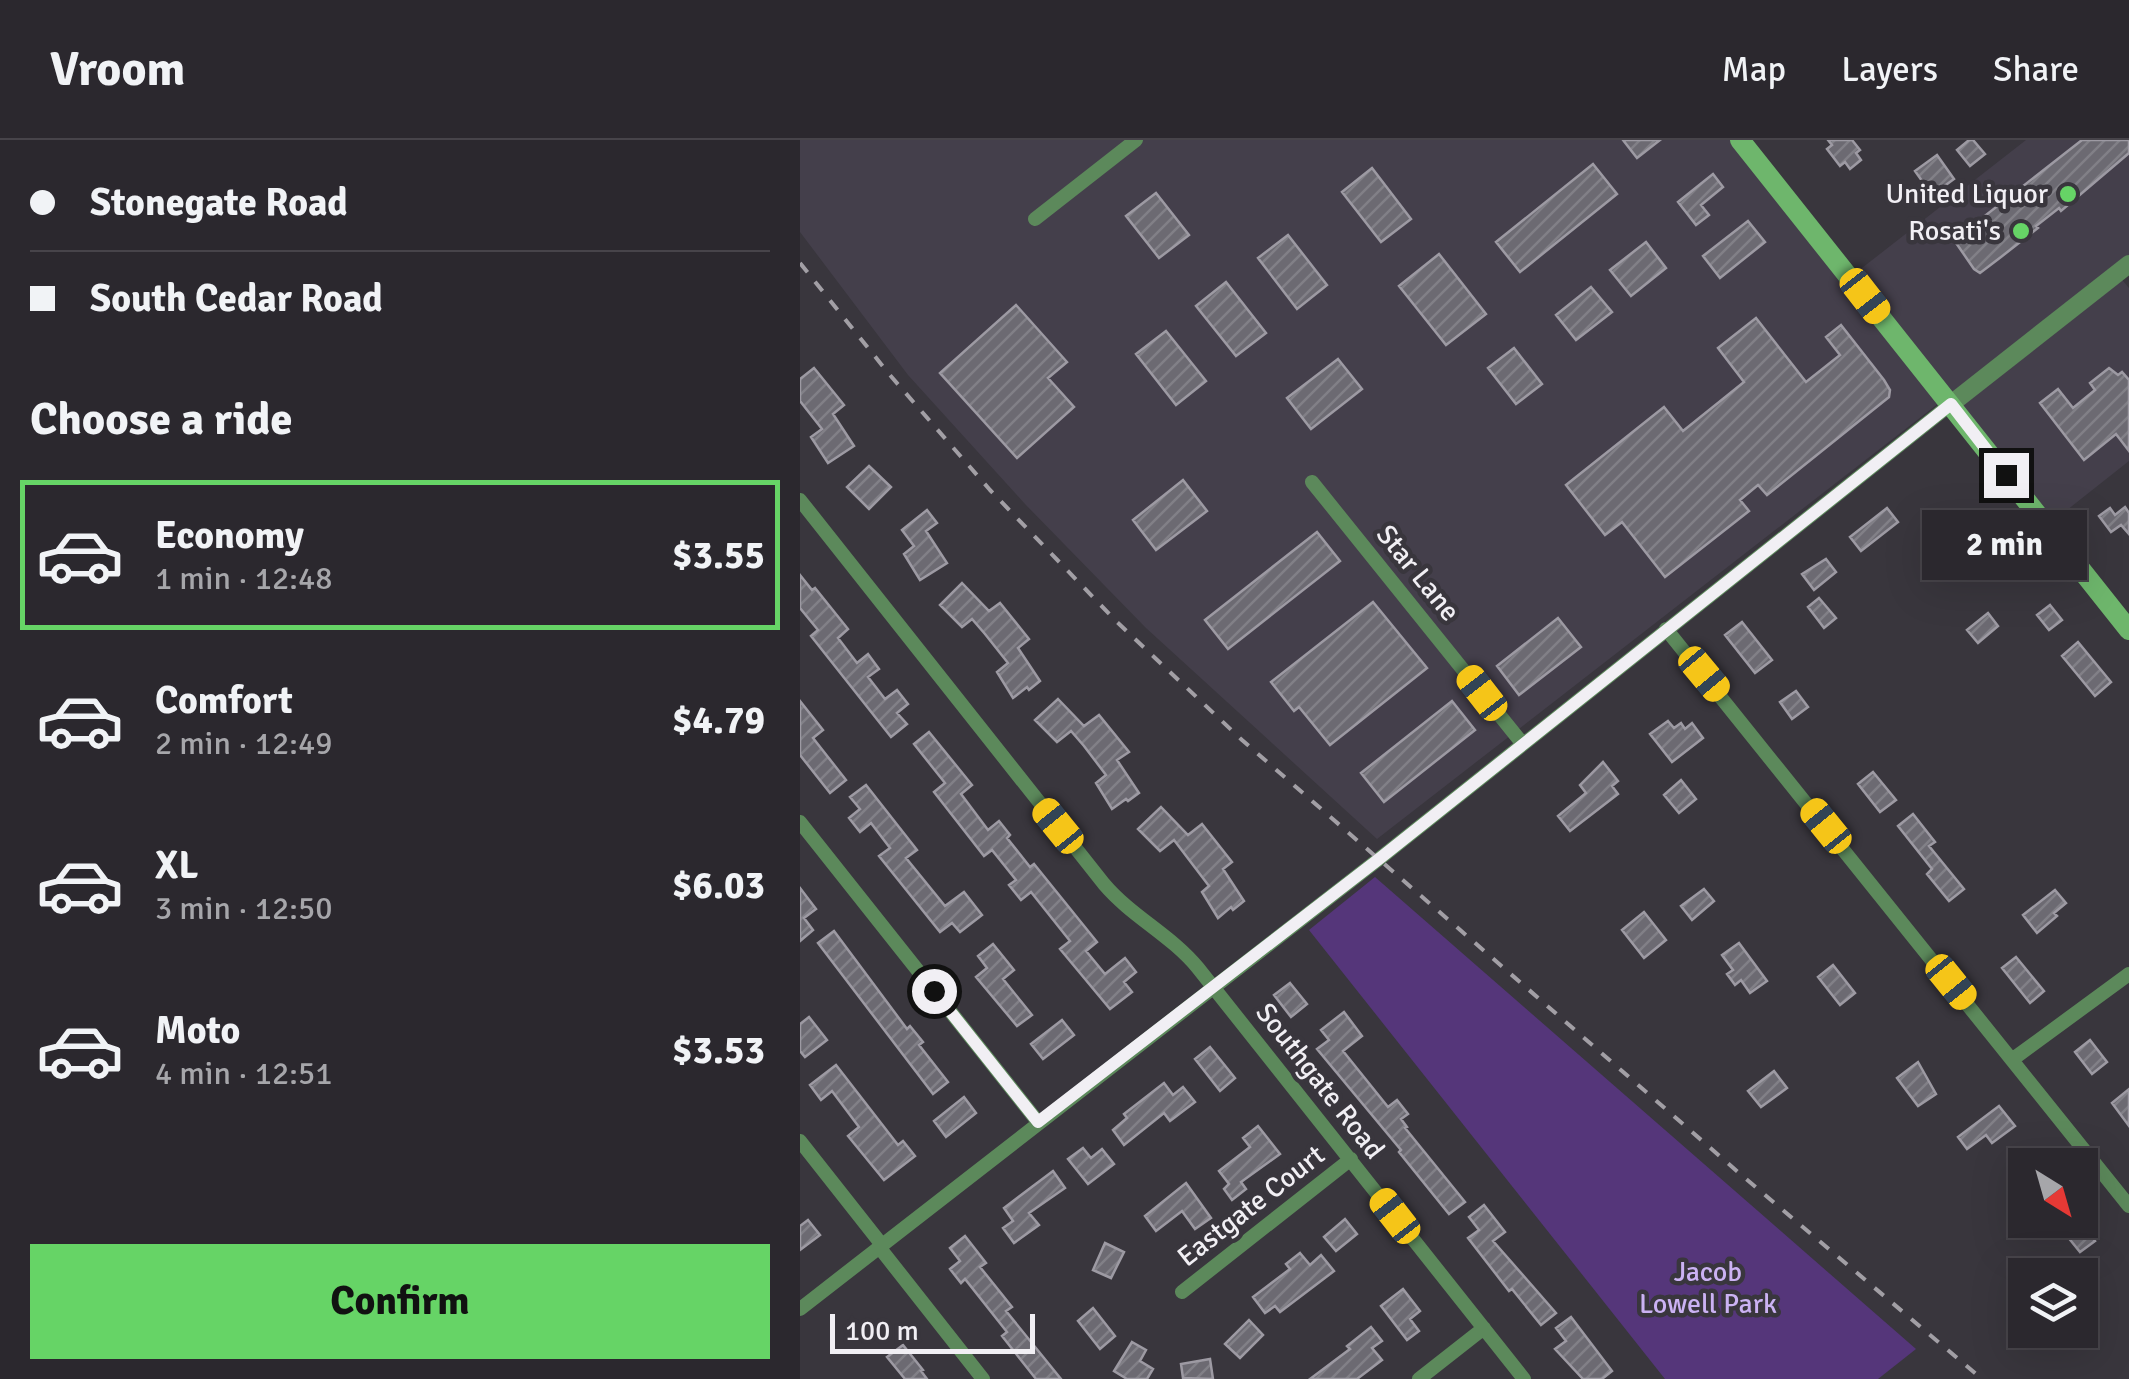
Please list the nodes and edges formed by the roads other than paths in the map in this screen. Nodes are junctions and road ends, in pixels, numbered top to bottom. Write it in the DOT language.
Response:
graph roads {
  1 [pos="1136,140"];
  2 [pos="1740,140"];
  3 [pos="1035,218"];
  4 [pos="2129,264"];
  5 [pos="1951,404"];
  6 [pos="1312,482"];
  7 [pos="800,500"];
  8 [pos="1666,629"];
  9 [pos="2129,630"];
  10 [pos="1522,743"];
  11 [pos="800,822"];
  12 [pos="2129,974"];
  13 [pos="1213,986"];
  14 [pos="2013,1059"];
  15 [pos="1038,1122"];
  16 [pos="800,1141"];
  17 [pos="1351,1160"];
  18 [pos="2129,1206"];
  19 [pos="880,1246"];
  20 [pos="1182,1292"];
  21 [pos="800,1309"];
  22 [pos="1484,1328"];
  23 [pos="983,1379"];
  24 [pos="1419,1379"];
  25 [pos="1524,1379"];
  1 -- 3 [label="street"];
  2 -- 5 [label="main road"];
  4 -- 5 [label="street"];
  5 -- 8 [label="street"];
  5 -- 9 [label="main road"];
  6 -- 10 [label="street, Star Lane"];
  7 -- 13 [label="street, Southgate Road"];
  8 -- 10 [label="street"];
  8 -- 14 [label="street"];
  10 -- 13 [label="street"];
  11 -- 15 [label="street"];
  12 -- 14 [label="street"];
  13 -- 15 [label="street"];
  13 -- 17 [label="street, Southgate Road"];
  14 -- 18 [label="street"];
  15 -- 19 [label="street"];
  16 -- 19 [label="street"];
  17 -- 20 [label="street, Eastgate Court"];
  17 -- 22 [label="street, Southgate Road"];
  19 -- 21 [label="street"];
  19 -- 23 [label="street"];
  22 -- 24 [label="street"];
  22 -- 25 [label="street, Southgate Road"];
}
